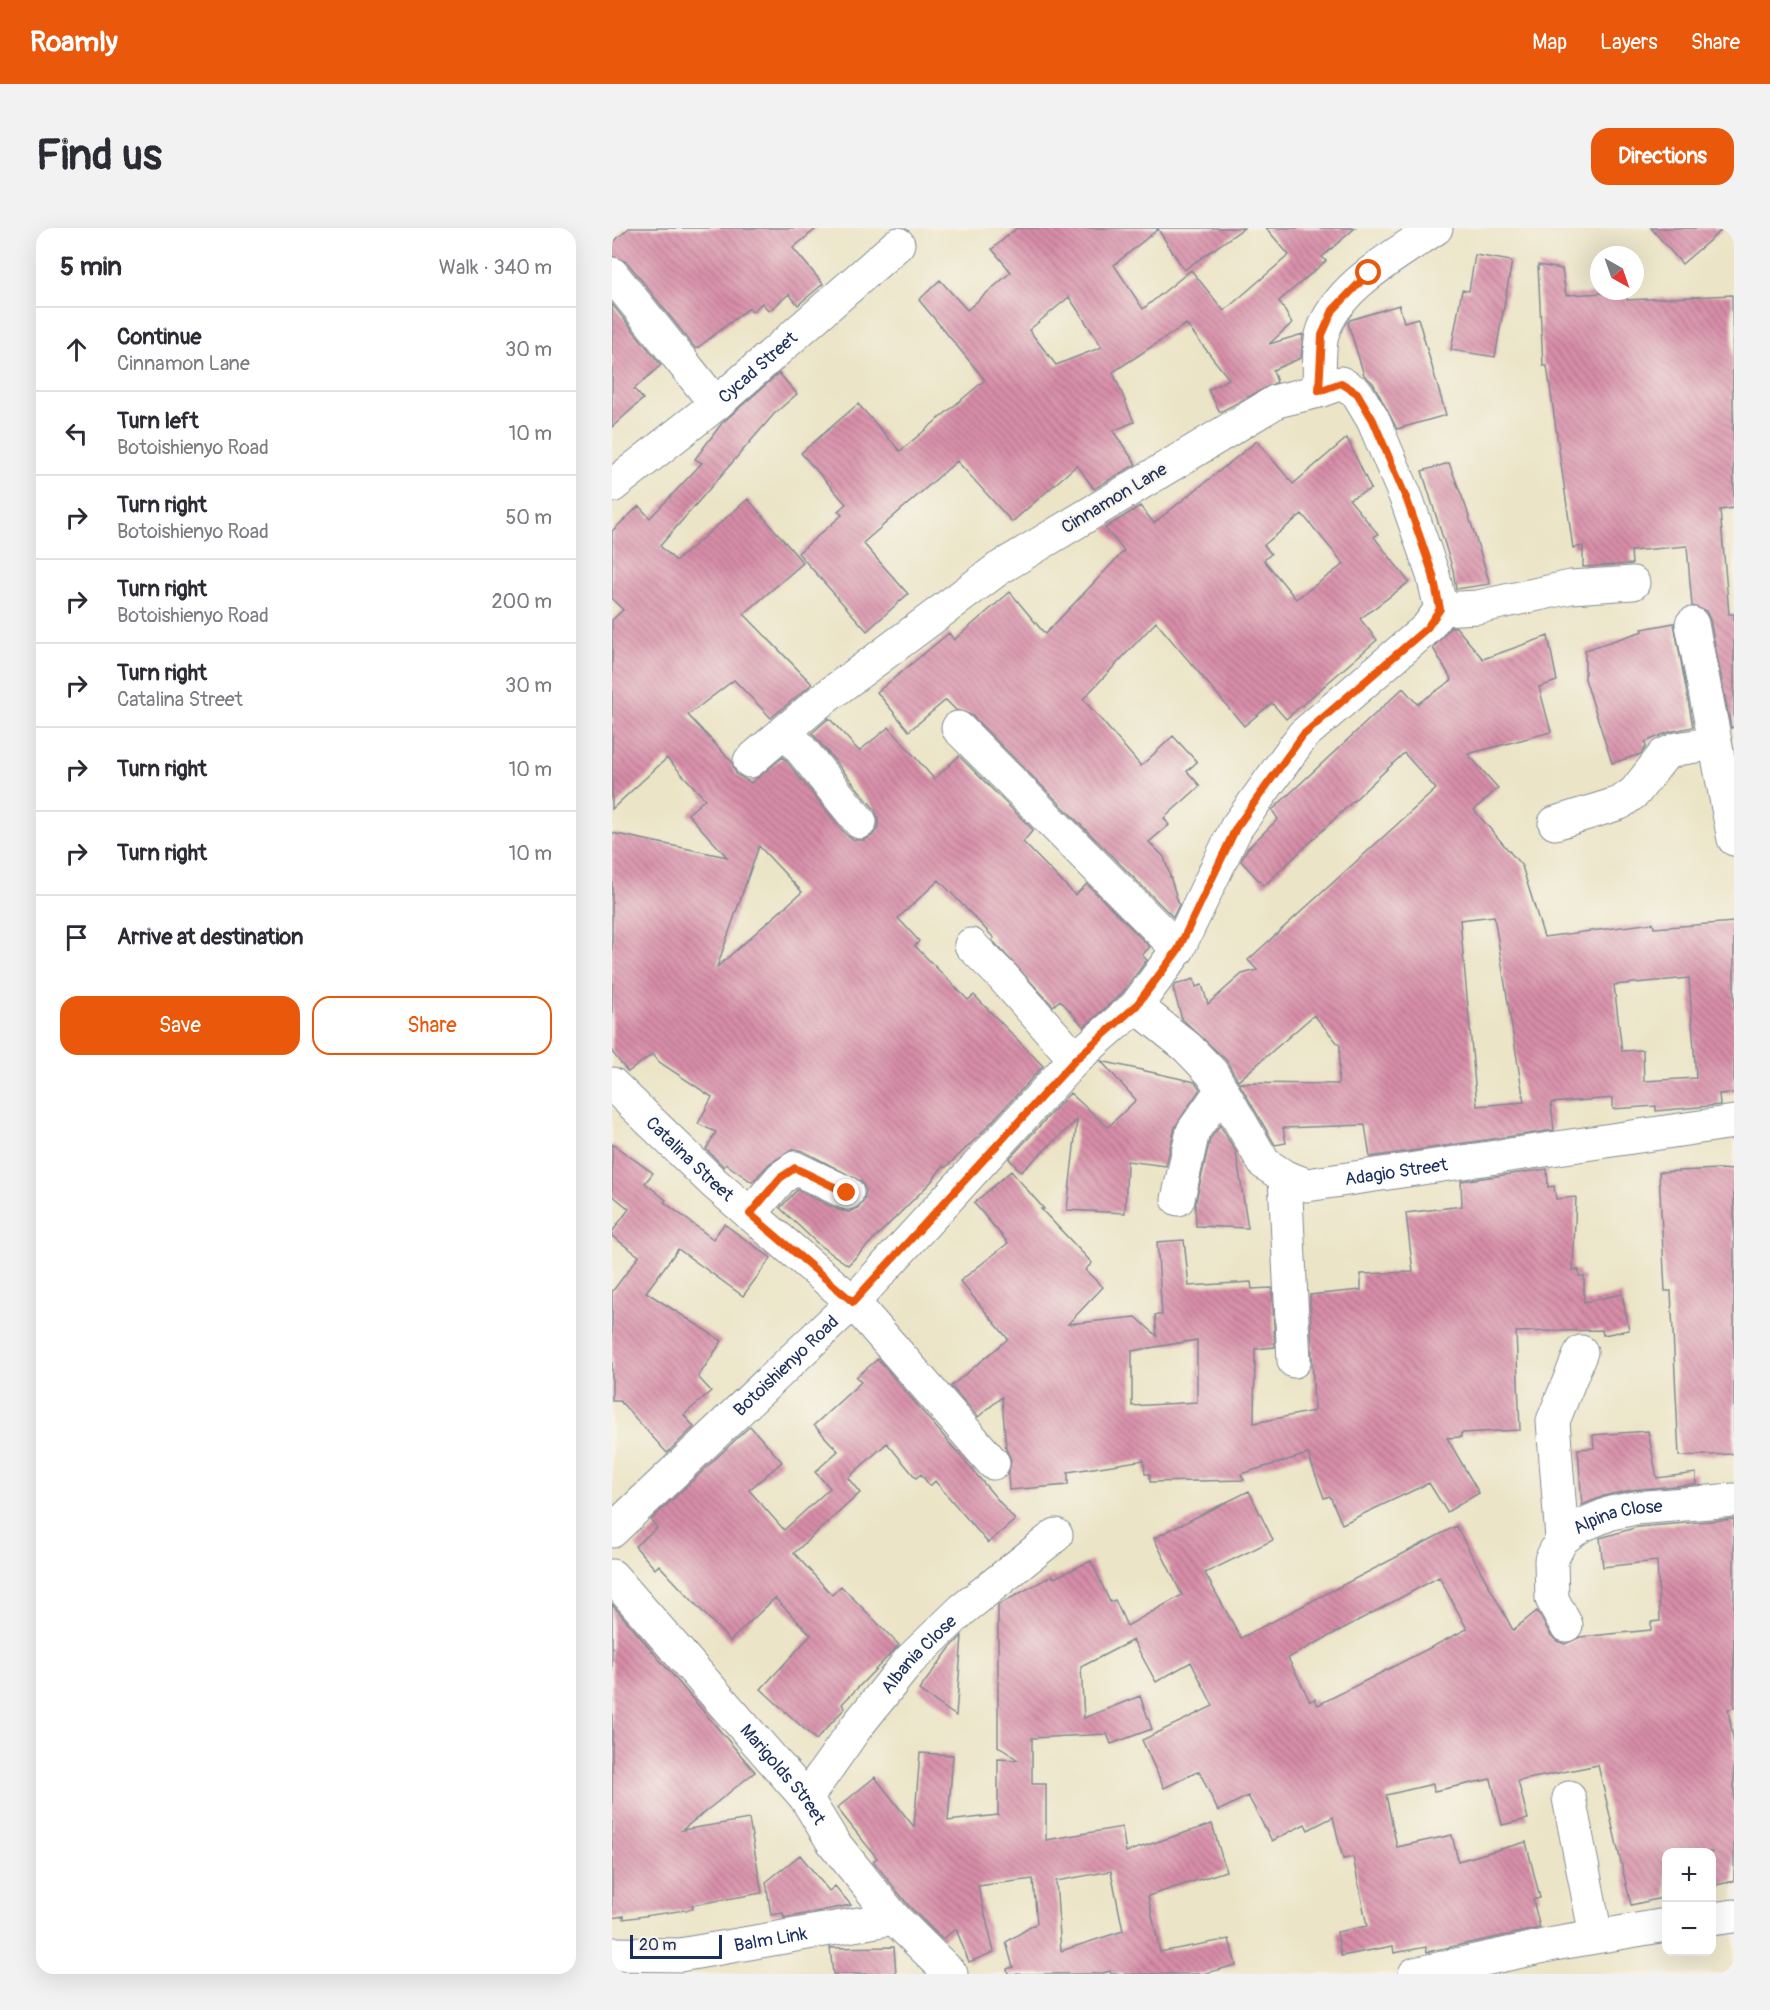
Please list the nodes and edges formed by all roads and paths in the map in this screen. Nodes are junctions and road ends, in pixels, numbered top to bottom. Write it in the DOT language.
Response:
graph roads {
  1 [pos="1436,228"];
  2 [pos="898,244"];
  3 [pos="612,274"];
  4 [pos="1319,391"];
  5 [pos="716,404"];
  6 [pos="612,486"];
  7 [pos="1633,583"];
  8 [pos="1440,609"];
  9 [pos="1692,624"];
  10 [pos="958,728"];
  11 [pos="786,731"];
  12 [pos="1715,743"];
  13 [pos="750,760"];
  14 [pos="860,822"];
  15 [pos="1554,823"];
  16 [pos="1734,839"];
  17 [pos="971,945"];
  18 [pos="1178,950"];
  19 [pos="1136,1006"];
  20 [pos="1076,1059"];
  21 [pos="612,1084"];
  22 [pos="1222,1090"];
  23 [pos="1734,1122"];
  24 [pos="1285,1177"];
  25 [pos="847,1193"];
  26 [pos="1178,1199"];
  27 [pos="750,1214"];
  28 [pos="853,1302"];
  29 [pos="1581,1352"];
  30 [pos="1294,1361"];
  31 [pos="993,1463"];
  32 [pos="1734,1500"];
  33 [pos="612,1531"];
  34 [pos="1056,1535"];
  35 [pos="1562,1539"];
  36 [pos="612,1576"];
  37 [pos="1566,1625"];
  38 [pos="806,1798"];
  39 [pos="1569,1798"];
  40 [pos="1734,1916"];
  41 [pos="894,1918"];
  42 [pos="1716,1918"];
  43 [pos="1662,1926"];
  44 [pos="1596,1936"];
  45 [pos="612,1954"];
  46 [pos="951,1974"];
  47 [pos="1415,1974"];
  1 -- 4 [label="street"];
  2 -- 5 [label="street, Cycad Street"];
  3 -- 5 [label="street"];
  4 -- 8 [label="street"];
  4 -- 11 [label="street, Cinnamon Lane"];
  5 -- 6 [label="street, Cycad Street"];
  7 -- 8 [label="street"];
  8 -- 18 [label="street, Botoishienyo Road"];
  9 -- 12 [label="street"];
  10 -- 18 [label="street"];
  11 -- 13 [label="street, Cinnamon Lane"];
  11 -- 14 [label="street"];
  12 -- 15 [label="street"];
  12 -- 16 [label="street"];
  17 -- 20 [label="street"];
  18 -- 19 [label="street, Botoishienyo Road"];
  19 -- 20 [label="street, Botoishienyo Road"];
  19 -- 22 [label="street, Adagio Street"];
  20 -- 28 [label="street, Botoishienyo Road"];
  21 -- 27 [label="street, Catalina Street"];
  22 -- 24 [label="street, Adagio Street"];
  22 -- 26 [label="street"];
  23 -- 24 [label="street, Adagio Street"];
  24 -- 30 [label="street"];
  25 -- 27 [label="street"];
  27 -- 28 [label="street, Catalina Street"];
  28 -- 31 [label="street, Catalina Street"];
  28 -- 33 [label="street, Botoishienyo Road"];
  29 -- 35 [label="street"];
  32 -- 35 [label="street, Alpina Close"];
  34 -- 38 [label="street, Albania Close"];
  35 -- 37 [label="street, Alpina Close"];
  36 -- 38 [label="street, Marigolds Street"];
  38 -- 41 [label="street, Marigolds Street"];
  39 -- 44 [label="street"];
  40 -- 42 [label="street"];
  41 -- 45 [label="street, Balm Link"];
  41 -- 46 [label="street, Marigolds Street"];
  43 -- 44 [label="street"];
  44 -- 47 [label="street"];
}
